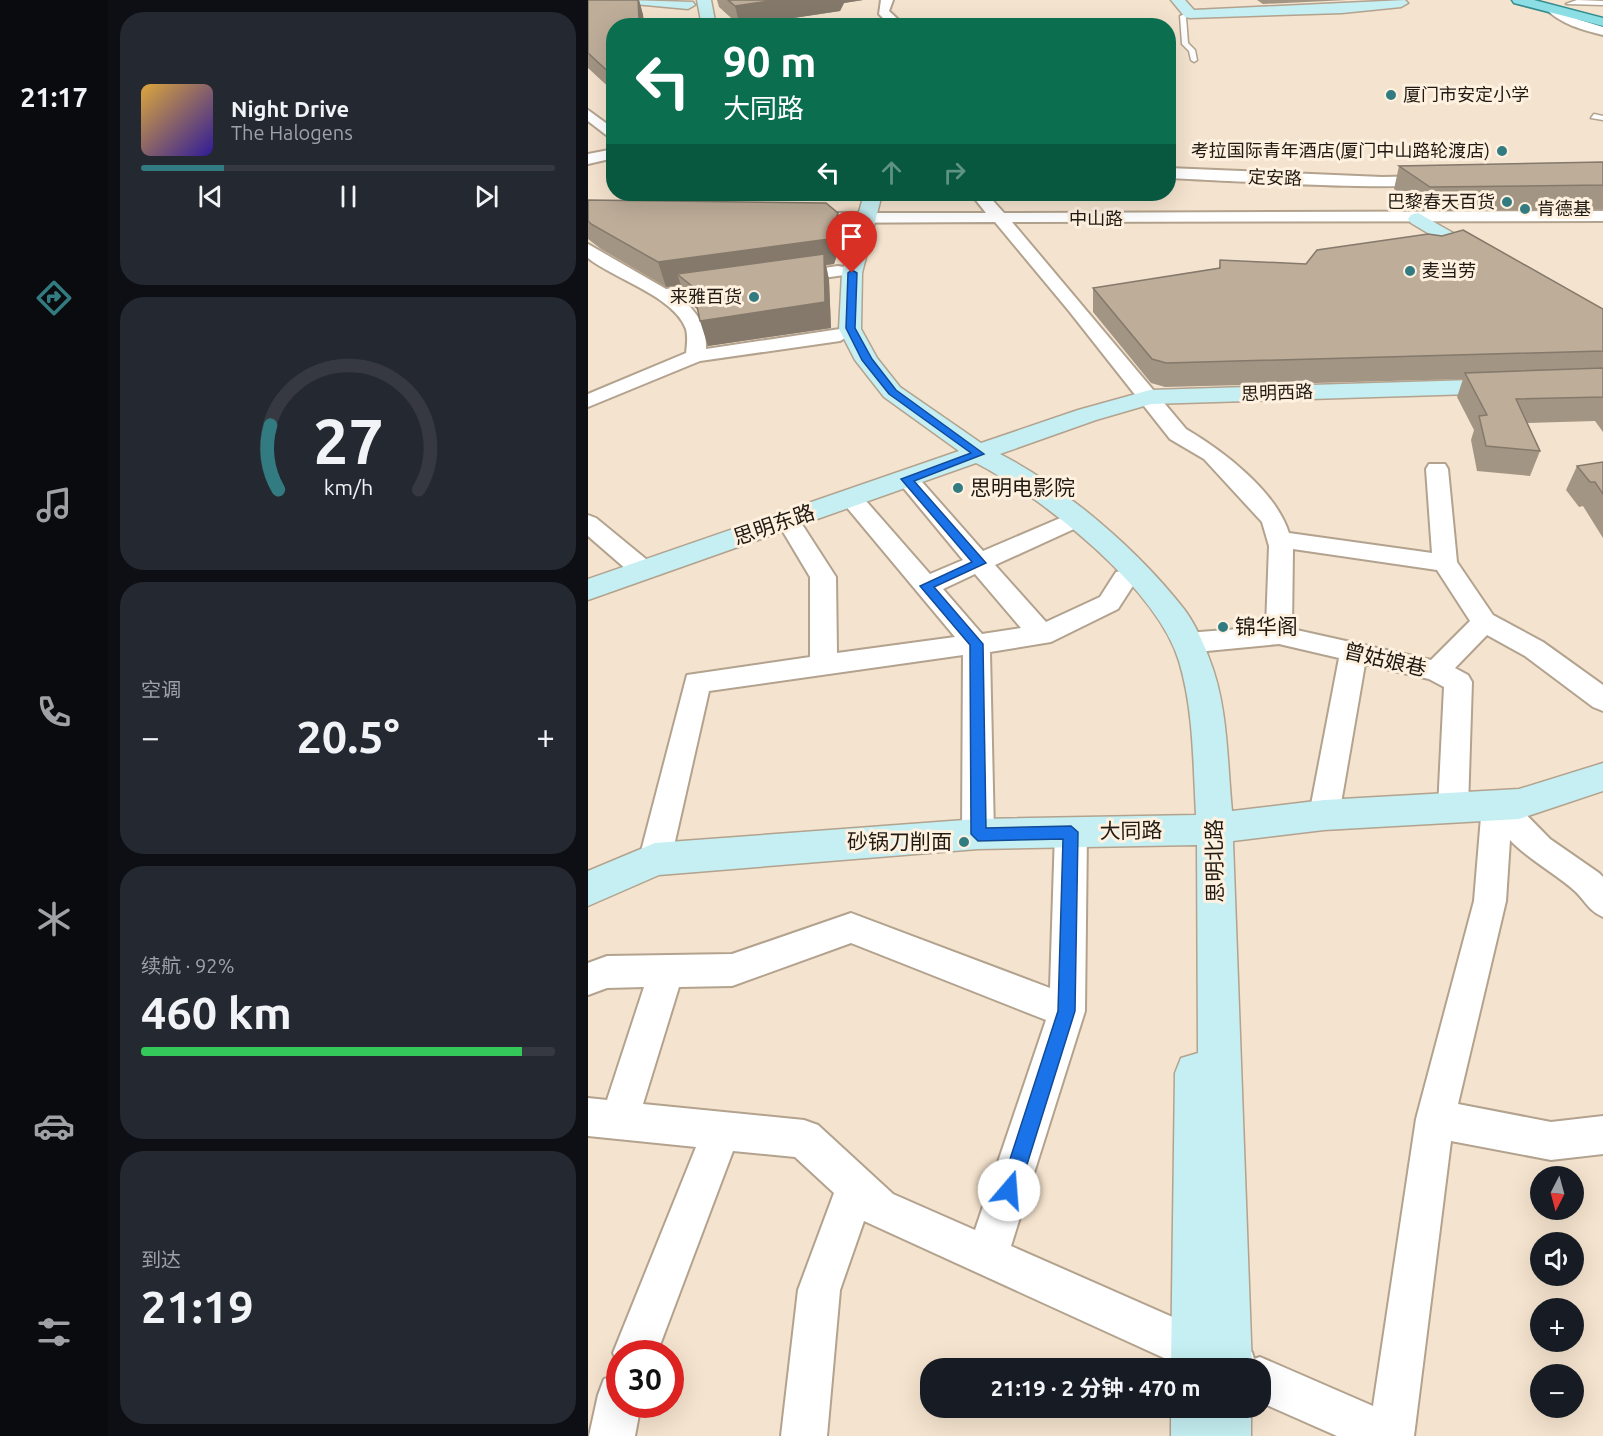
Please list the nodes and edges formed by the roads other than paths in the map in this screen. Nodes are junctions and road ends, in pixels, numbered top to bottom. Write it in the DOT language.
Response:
graph roads {
  1 [pos="634,0"];
  2 [pos="704,0"];
  3 [pos="887,0"];
  4 [pos="1178,0"];
  5 [pos="1519,0"];
  6 [pos="1401,3"];
  7 [pos="1603,3"];
  8 [pos="1552,4"];
  9 [pos="1569,4"];
  10 [pos="688,7"];
  11 [pos="1603,12"];
  12 [pos="1190,14"];
  13 [pos="707,18"];
  14 [pos="890,18"];
  15 [pos="1603,22"];
  16 [pos="1585,28"];
  17 [pos="1603,31"];
  18 [pos="1603,37"];
  19 [pos="1194,60"];
  20 [pos="588,114"];
  21 [pos="1594,116"];
  22 [pos="1603,118"];
  23 [pos="606,130"];
  24 [pos="606,155"];
  25 [pos="588,159"];
  26 [pos="1176,173"];
  27 [pos="1452,181"];
  28 [pos="1382,182"];
  29 [pos="858,201"];
  30 [pos="869,201"];
  31 [pos="985,201"];
  32 [pos="1603,216"];
  33 [pos="780,218"];
  34 [pos="859,218"];
  35 [pos="1393,218"];
  36 [pos="1001,219"];
  37 [pos="1418,219"];
  38 [pos="1459,244"];
  39 [pos="1431,247"];
  40 [pos="588,249"];
  41 [pos="1500,268"];
  42 [pos="838,271"];
  43 [pos="767,281"];
  44 [pos="744,284"];
  45 [pos="661,295"];
  46 [pos="1098,303"];
  47 [pos="1076,307"];
  48 [pos="840,335"];
  49 [pos="696,356"];
  50 [pos="1532,385"];
  51 [pos="1150,397"];
  52 [pos="588,401"];
  53 [pos="970,457"];
  54 [pos="1437,469"];
  55 [pos="907,479"];
  56 [pos="851,498"];
  57 [pos="788,520"];
  58 [pos="588,523"];
  59 [pos="1066,524"];
  60 [pos="1279,538"];
  61 [pos="980,563"];
  62 [pos="1445,563"];
  63 [pos="643,570"];
  64 [pos="1125,578"];
  65 [pos="926,586"];
  66 [pos="588,590"];
  67 [pos="1484,622"];
  68 [pos="1042,635"];
  69 [pos="1279,635"];
  70 [pos="1186,643"];
  71 [pos="976,644"];
  72 [pos="1353,652"];
  73 [pos="824,664"];
  74 [pos="1436,671"];
  75 [pos="1603,700"];
  76 [pos="1603,777"];
  77 [pos="1497,805"];
  78 [pos="1453,808"];
  79 [pos="1324,816"];
  80 [pos="1205,828"];
  81 [pos="1071,832"];
  82 [pos="978,834"];
  83 [pos="655,859"];
  84 [pos="588,890"];
  85 [pos="1603,902"];
  86 [pos="668,971"];
  87 [pos="588,979"];
  88 [pos="1067,1011"];
  89 [pos="603,1119"];
  90 [pos="1435,1119"];
  91 [pos="722,1130"];
  92 [pos="1603,1135"];
  93 [pos="856,1187"];
  94 [pos="987,1257"];
  95 [pos="640,1340"];
  96 [pos="1195,1358"];
  97 [pos="1224,1358"];
  98 [pos="1271,1390"];
  99 [pos="616,1418"];
  100 [pos="1197,1418"];
  101 [pos="1225,1418"];
  102 [pos="612,1436"];
  103 [pos="804,1436"];
  104 [pos="1197,1436"];
  105 [pos="1225,1436"];
  106 [pos="1390,1436"];
  1 -- 10 [label="main road"];
  2 -- 13 [label="main road"];
  3 -- 14 [label="street"];
  4 -- 12 [label="main road"];
  5 -- 8 [label="main road"];
  6 -- 12 [label="main road"];
  7 -- 9 [label="lane"];
  8 -- 9 [label="main road"];
  8 -- 15 [label="main road"];
  8 -- 16 [label="street"];
  9 -- 11 [label="main road"];
  12 -- 19 [label="lane"];
  16 -- 17 [label="street"];
  16 -- 18 [label="street"];
  20 -- 23 [label="street"];
  21 -- 22 [label="lane"];
  24 -- 25 [label="street"];
  26 -- 28 [label="street, 定安路"];
  27 -- 28 [label="street, 定安路"];
  28 -- 35 [label="street"];
  29 -- 34 [label="main road"];
  30 -- 34 [label="main road"];
  31 -- 36 [label="street"];
  32 -- 37 [label="street, 中山路"];
  33 -- 34 [label="street, 中山路"];
  34 -- 36 [label="street, 中山路"];
  34 -- 42 [label="main road"];
  34 -- 53 [label="main road"];
  35 -- 36 [label="street, 中山路"];
  35 -- 37 [label="street, 中山路"];
  36 -- 47 [label="street"];
  37 -- 38 [label="main road"];
  38 -- 39 [label="street"];
  38 -- 41 [label="main road"];
  40 -- 45 [label="street"];
  42 -- 43 [label="street"];
  42 -- 48 [label="main road"];
  44 -- 45 [label="street"];
  45 -- 49 [label="street"];
  46 -- 47 [label="street"];
  47 -- 51 [label="street"];
  48 -- 49 [label="street"];
  48 -- 53 [label="main road"];
  49 -- 52 [label="street"];
  50 -- 51 [label="main road, 思明西路"];
  51 -- 53 [label="main road, 思明西路"];
  51 -- 60 [label="street"];
  53 -- 55 [label="main road, 思明东路"];
  53 -- 59 [label="main road, 思明北路"];
  53 -- 70 [label="main road, 思明北路"];
  54 -- 62 [label="street"];
  55 -- 56 [label="main road, 思明东路"];
  55 -- 61 [label="street"];
  56 -- 57 [label="main road, 思明东路"];
  56 -- 65 [label="street"];
  57 -- 63 [label="main road, 思明东路"];
  57 -- 73 [label="street"];
  58 -- 63 [label="street"];
  59 -- 61 [label="street"];
  59 -- 64 [label="main road, 思明北路"];
  60 -- 62 [label="street"];
  60 -- 69 [label="street"];
  61 -- 65 [label="street"];
  61 -- 68 [label="street"];
  62 -- 67 [label="street"];
  63 -- 66 [label="main road, 思明东路"];
  64 -- 68 [label="street"];
  64 -- 80 [label="main road, 思明北路"];
  65 -- 71 [label="street"];
  67 -- 74 [label="street"];
  67 -- 75 [label="street"];
  68 -- 71 [label="street"];
  69 -- 70 [label="street, 曾姑娘巷"];
  69 -- 72 [label="street, 曾姑娘巷"];
  70 -- 80 [label="main road, 思明北路"];
  71 -- 73 [label="street"];
  71 -- 82 [label="street"];
  72 -- 74 [label="street, 曾姑娘巷"];
  72 -- 79 [label="street"];
  73 -- 83 [label="street"];
  74 -- 78 [label="street, 曾姑娘巷"];
  76 -- 77 [label="main road, 大同路"];
  77 -- 78 [label="main road, 大同路"];
  77 -- 85 [label="street"];
  77 -- 90 [label="street"];
  78 -- 79 [label="main road, 大同路"];
  79 -- 80 [label="main road, 大同路"];
  80 -- 81 [label="main road, 大同路"];
  80 -- 97 [label="main road, 思明北路"];
  81 -- 82 [label="main road, 大同路"];
  81 -- 88 [label="street"];
  82 -- 83 [label="main road, 大同路"];
  83 -- 84 [label="main road, 大同路"];
  86 -- 87 [label="street"];
  86 -- 88 [label="street"];
  86 -- 89 [label="street"];
  88 -- 94 [label="street"];
  89 -- 91 [label="street"];
  90 -- 92 [label="street"];
  90 -- 106 [label="street"];
  91 -- 93 [label="street"];
  91 -- 95 [label="street"];
  93 -- 94 [label="street"];
  93 -- 103 [label="street"];
  94 -- 96 [label="street"];
  98 -- 106 [label="street"];
  99 -- 102 [label="street"];
  100 -- 104 [label="main road"];
  101 -- 105 [label="main road, 思明北路"];
}
